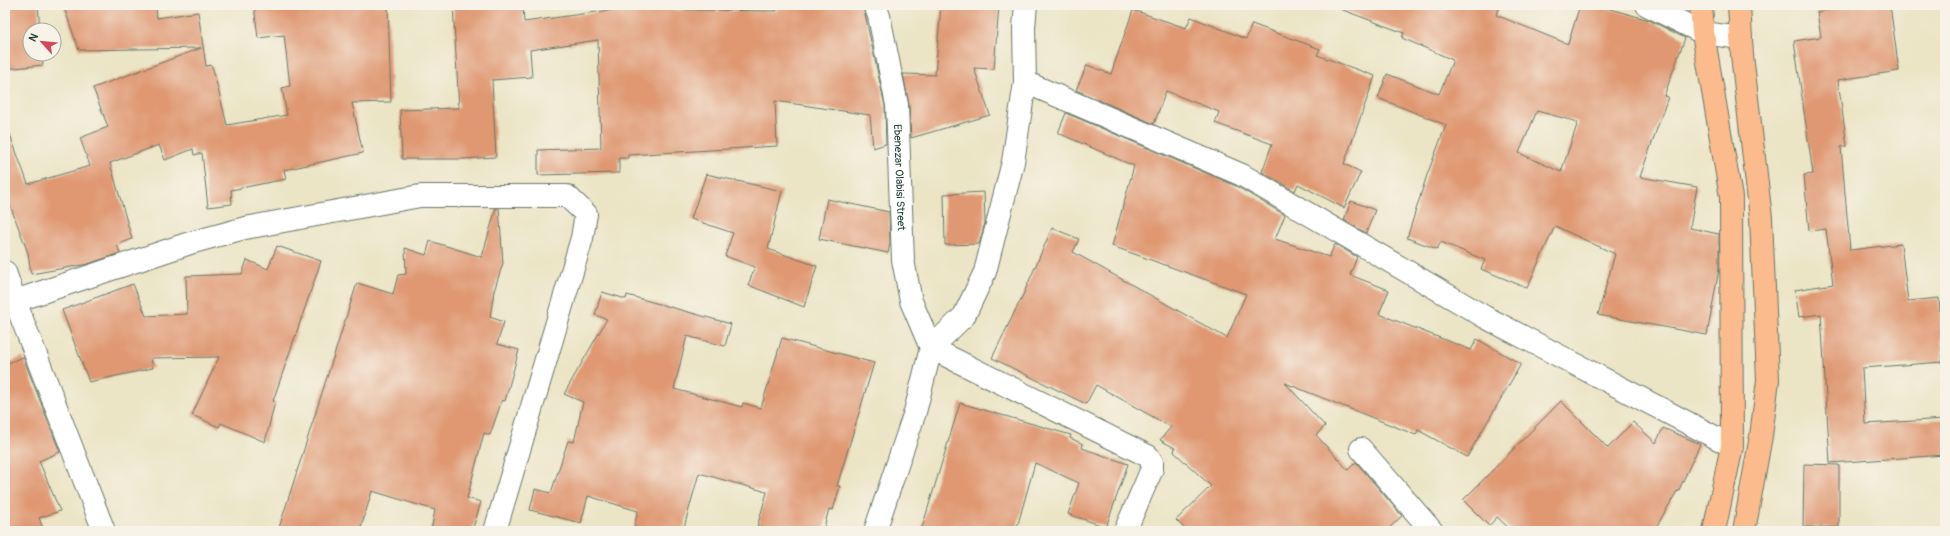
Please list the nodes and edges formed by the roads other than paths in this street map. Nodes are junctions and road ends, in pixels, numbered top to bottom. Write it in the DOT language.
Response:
graph roads {
  1 [pos="875,5"];
  2 [pos="1026,5"];
  3 [pos="1647,5"];
  4 [pos="1701,5"];
  5 [pos="1739,5"];
  6 [pos="1703,33"];
  7 [pos="1741,38"];
  8 [pos="1025,82"];
  9 [pos="5,272"];
  10 [pos="15,301"];
  11 [pos="931,348"];
  12 [pos="1732,446"];
  13 [pos="1361,449"];
  14 [pos="104,531"];
  15 [pos="494,531"];
  16 [pos="875,531"];
  17 [pos="1125,531"];
  18 [pos="1432,531"];
  19 [pos="1714,531"];
  20 [pos="1744,531"];
  1 -- 11 [label="street, Ebenezar Olabisi Street"];
  2 -- 8 [label="street"];
  3 -- 6 [label="street"];
  4 -- 6 [label="main road"];
  5 -- 7 [label="main road"];
  6 -- 7 [label="street"];
  6 -- 12 [label="main road"];
  7 -- 20 [label="main road"];
  8 -- 11 [label="street"];
  8 -- 12 [label="street"];
  9 -- 10 [label="street"];
  10 -- 14 [label="street"];
  10 -- 15 [label="street"];
  11 -- 16 [label="street"];
  11 -- 17 [label="street"];
  12 -- 19 [label="main road"];
  13 -- 18 [label="street"];
}
